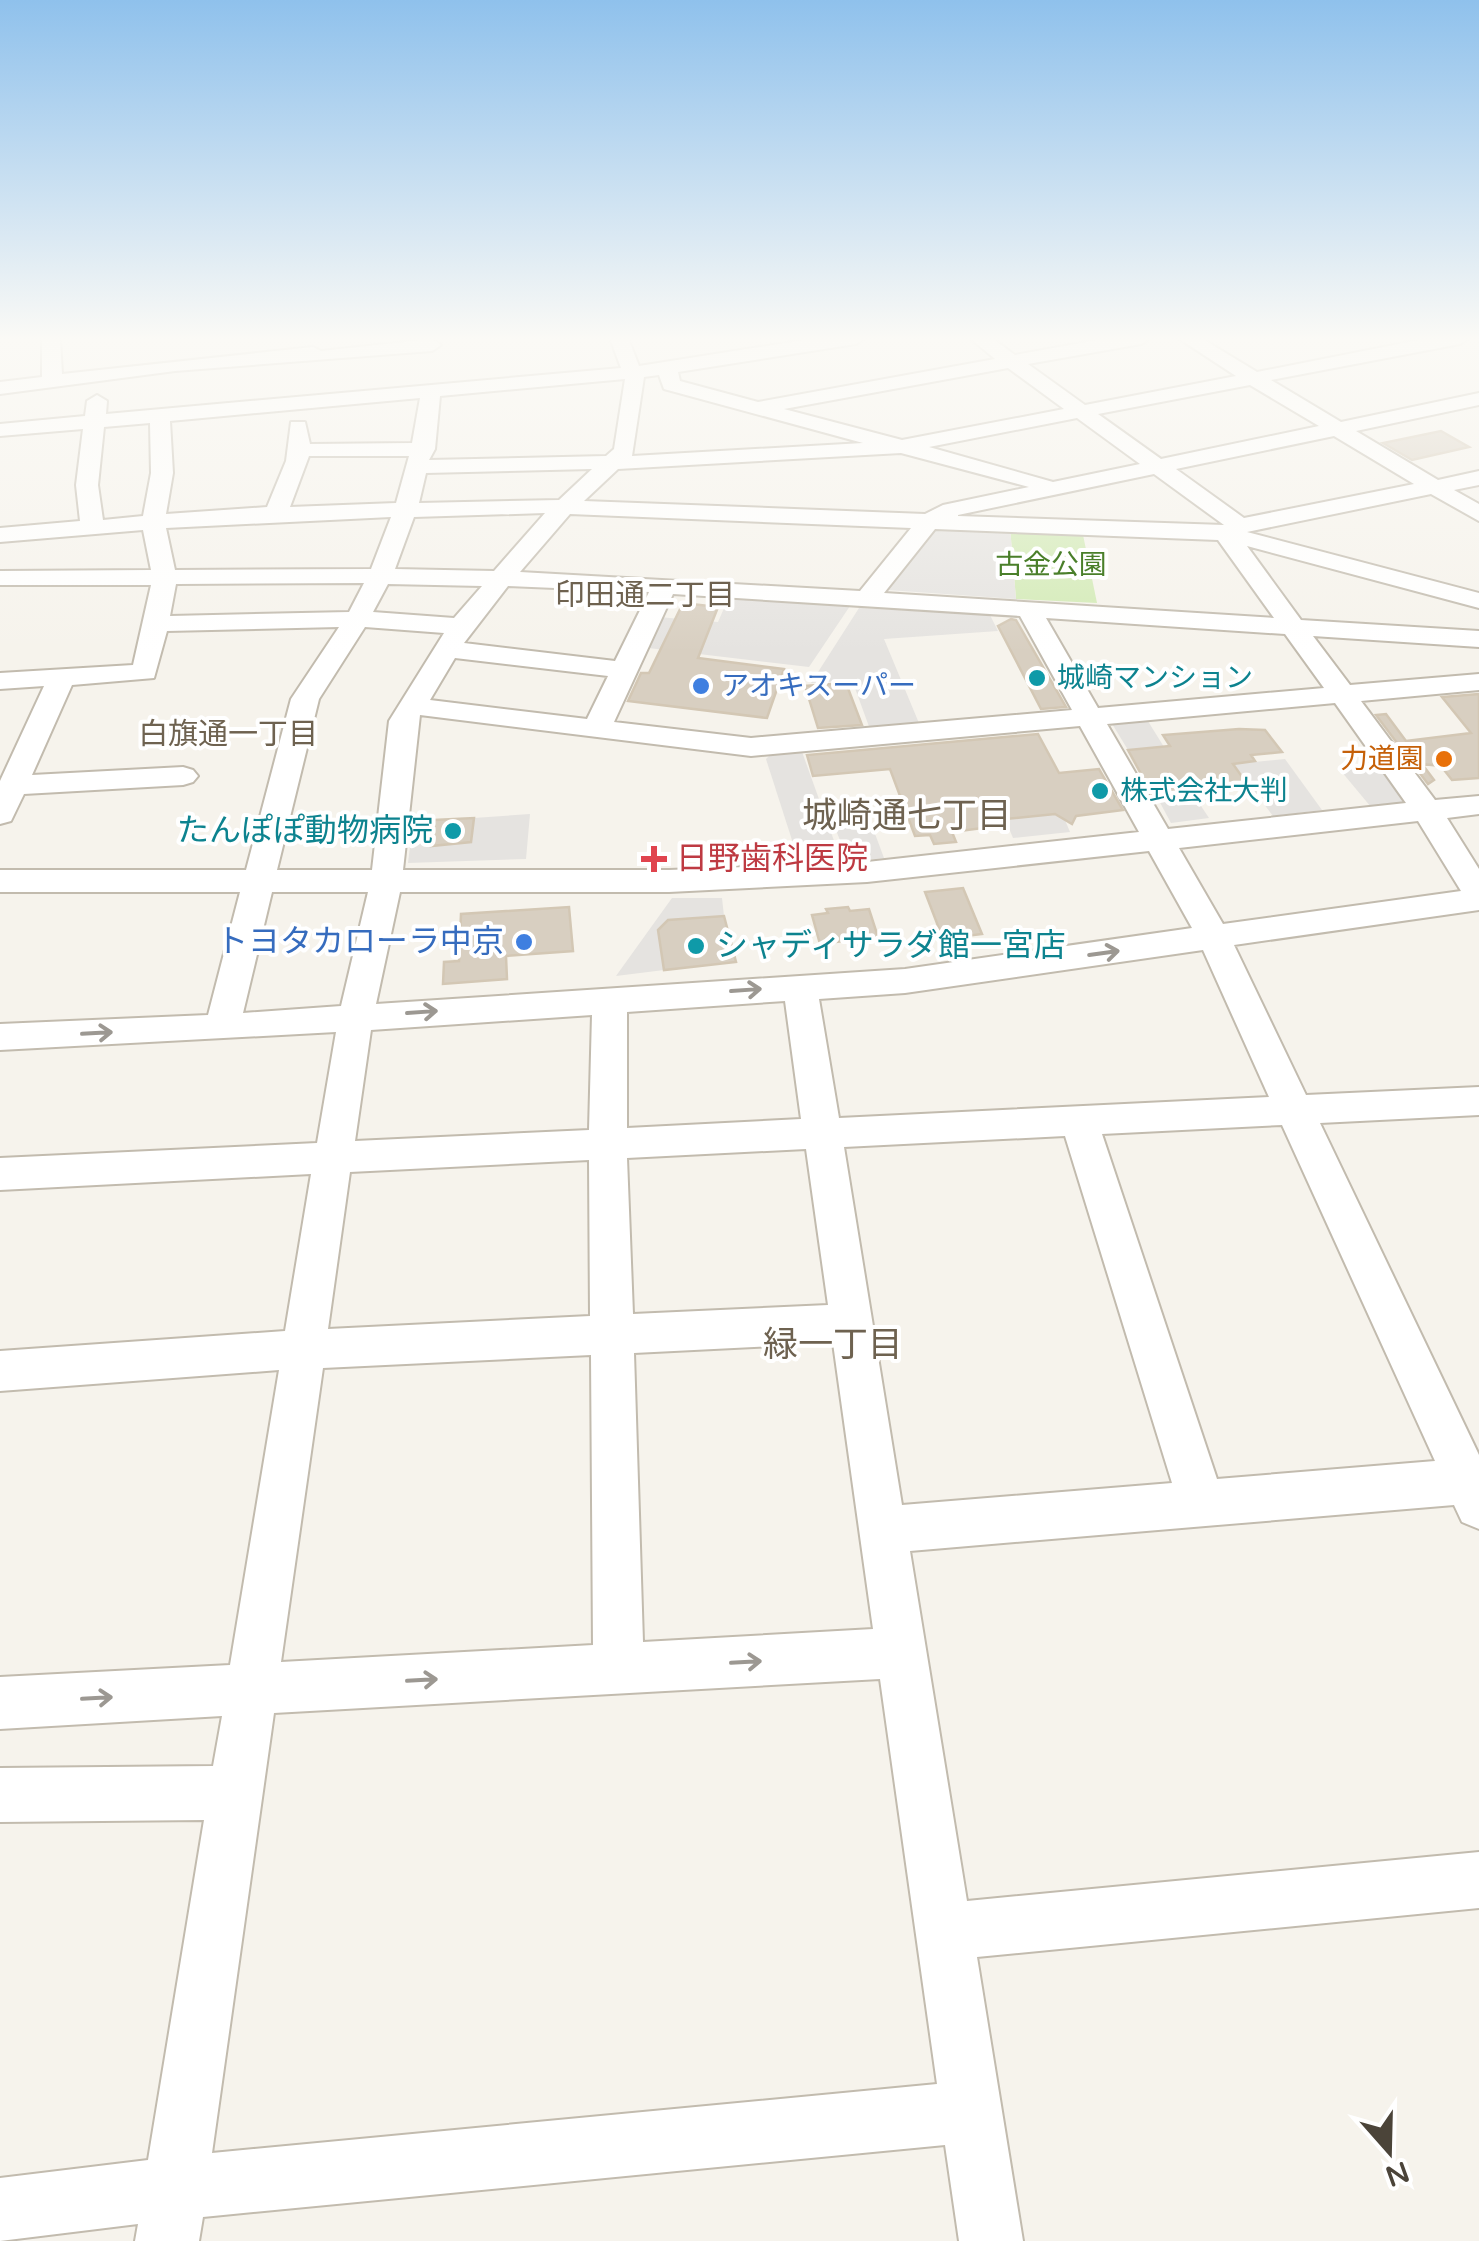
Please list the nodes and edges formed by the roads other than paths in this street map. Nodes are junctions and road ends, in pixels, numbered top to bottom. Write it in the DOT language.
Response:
graph roads {
  1 [pos="92,443"];
  2 [pos="161,443"];
  3 [pos="301,443"];
  4 [pos="425,443"];
  5 [pos="625,443"];
  6 [pos="882,443"];
  7 [pos="921,443"];
  8 [pos="1124,443"];
  9 [pos="1275,443"];
  10 [pos="1360,443"];
  11 [pos="898,447"];
  12 [pos="302,450"];
  13 [pos="422,458"];
  14 [pos="612,462"];
  15 [pos="1157,466"];
  16 [pos="1479,478"];
  17 [pos="1050,486"];
  18 [pos="1436,488"];
  19 [pos="566,507"];
  20 [pos="406,512"];
  21 [pos="276,514"];
  22 [pos="1479,514"];
  23 [pos="928,522"];
  24 [pos="153,523"];
  25 [pos="92,527"];
  26 [pos="1232,529"];
  27 [pos="0,536"];
  28 [pos="377,576"];
  29 [pos="0,578"];
  30 [pos="165,578"];
  31 [pos="505,578"];
  32 [pos="664,586"];
  33 [pos="867,598"];
  34 [pos="1479,601"];
  35 [pos="1029,610"];
  36 [pos="358,619"];
  37 [pos="155,624"];
  38 [pos="1290,627"];
  39 [pos="454,638"];
  40 [pos="1479,638"];
  41 [pos="625,670"];
  42 [pos="62,676"];
  43 [pos="0,681"];
  44 [pos="1479,682"];
  45 [pos="1340,696"];
  46 [pos="412,706"];
  47 [pos="1088,716"];
  48 [pos="596,728"];
  49 [pos="183,776"];
  50 [pos="14,785"];
  51 [pos="1479,805"];
  52 [pos="1427,811"];
  53 [pos="0,814"];
  54 [pos="1158,840"];
  55 [pos="0,881"];
  56 [pos="258,882"];
  57 [pos="386,883"];
  58 [pos="1479,897"];
  59 [pos="1214,938"];
  60 [pos="800,987"];
  61 [pos="610,1000"];
  62 [pos="356,1016"];
  63 [pos="222,1027"];
  64 [pos="0,1038"];
  65 [pos="1475,1108"];
  66 [pos="1298,1112"];
  67 [pos="1078,1121"];
  68 [pos="825,1134"];
  69 [pos="608,1145"];
  70 [pos="333,1158"];
  71 [pos="0,1174"];
  72 [pos="853,1323"];
  73 [pos="614,1335"];
  74 [pos="306,1349"];
  75 [pos="0,1372"];
  76 [pos="1475,1489"];
  77 [pos="1202,1503"];
  78 [pos="885,1530"];
  79 [pos="900,1653"];
  80 [pos="619,1669"];
  81 [pos="252,1690"];
  82 [pos="0,1703"];
  83 [pos="236,1794"];
  84 [pos="0,1795"];
  85 [pos="1479,1880"];
  86 [pos="942,1932"];
  87 [pos="970,2112"];
  88 [pos="0,2210"];
  89 [pos="170,2215"];
  90 [pos="991,2241"];
  1 -- 25 [label="street"];
  2 -- 24 [label="street"];
  3 -- 12 [label="street"];
  4 -- 13 [label="street"];
  5 -- 14 [label="street"];
  6 -- 11 [label="street"];
  7 -- 11 [label="street"];
  8 -- 15 [label="street"];
  9 -- 15 [label="street"];
  10 -- 18 [label="street"];
  11 -- 14 [label="street"];
  11 -- 17 [label="street"];
  12 -- 13 [label="street"];
  12 -- 21 [label="street"];
  13 -- 14 [label="street"];
  13 -- 20 [label="street"];
  14 -- 19 [label="street"];
  15 -- 17 [label="street"];
  15 -- 26 [label="street"];
  16 -- 18 [label="street"];
  17 -- 23 [label="street"];
  17 -- 26 [label="street"];
  18 -- 22 [label="street"];
  18 -- 26 [label="street"];
  19 -- 20 [label="street"];
  19 -- 23 [label="street"];
  19 -- 31 [label="street"];
  20 -- 21 [label="street"];
  20 -- 28 [label="street"];
  21 -- 24 [label="street"];
  23 -- 26 [label="street"];
  23 -- 33 [label="street"];
  24 -- 25 [label="street"];
  24 -- 30 [label="street"];
  25 -- 27 [label="street"];
  26 -- 34 [label="street"];
  26 -- 38 [label="street"];
  28 -- 30 [label="street"];
  28 -- 31 [label="street"];
  28 -- 36 [label="street"];
  29 -- 30 [label="street"];
  30 -- 37 [label="street"];
  31 -- 32 [label="street"];
  31 -- 39 [label="street"];
  32 -- 33 [label="street"];
  32 -- 41 [label="street"];
  33 -- 35 [label="street"];
  35 -- 38 [label="street"];
  35 -- 47 [label="street"];
  36 -- 37 [label="street"];
  36 -- 39 [label="street"];
  36 -- 56 [label="street"];
  37 -- 42 [label="street"];
  38 -- 40 [label="street"];
  38 -- 45 [label="street"];
  39 -- 41 [label="street"];
  39 -- 46 [label="street"];
  41 -- 48 [label="street"];
  42 -- 43 [label="street"];
  42 -- 50 [label="street"];
  44 -- 45 [label="street"];
  45 -- 47 [label="street"];
  45 -- 52 [label="street"];
  46 -- 48 [label="street"];
  46 -- 57 [label="street"];
  47 -- 48 [label="street"];
  47 -- 54 [label="street"];
  49 -- 50 [label="street"];
  50 -- 53 [label="street"];
  51 -- 52 [label="street"];
  52 -- 54 [label="street"];
  52 -- 58 [label="street"];
  54 -- 57 [label="street"];
  54 -- 59 [label="street"];
  55 -- 56 [label="street"];
  56 -- 57 [label="street"];
  56 -- 63 [label="street"];
  57 -- 62 [label="street"];
  58 -- 59 [label="street"];
  60 -- 59 [label="street, one-way"];
  59 -- 66 [label="street"];
  61 -- 60 [label="street, one-way"];
  60 -- 68 [label="street"];
  62 -- 61 [label="street, one-way"];
  61 -- 69 [label="street"];
  62 -- 63 [label="street"];
  62 -- 70 [label="street"];
  64 -- 63 [label="street, one-way"];
  65 -- 66 [label="street"];
  66 -- 67 [label="street"];
  66 -- 76 [label="street"];
  67 -- 68 [label="street"];
  67 -- 77 [label="street"];
  68 -- 69 [label="street"];
  68 -- 72 [label="street"];
  69 -- 70 [label="street"];
  69 -- 73 [label="street"];
  70 -- 71 [label="street"];
  70 -- 74 [label="street"];
  72 -- 73 [label="street"];
  72 -- 78 [label="street"];
  73 -- 74 [label="street"];
  73 -- 80 [label="street"];
  74 -- 75 [label="street"];
  74 -- 81 [label="street"];
  76 -- 77 [label="street"];
  77 -- 78 [label="street"];
  78 -- 79 [label="street"];
  80 -- 79 [label="street, one-way"];
  79 -- 86 [label="street"];
  81 -- 80 [label="street, one-way"];
  82 -- 81 [label="street, one-way"];
  81 -- 83 [label="street"];
  83 -- 84 [label="street"];
  83 -- 89 [label="street"];
  85 -- 86 [label="street"];
  86 -- 87 [label="street"];
  87 -- 89 [label="street"];
  87 -- 90 [label="street"];
  88 -- 89 [label="street"];
}
